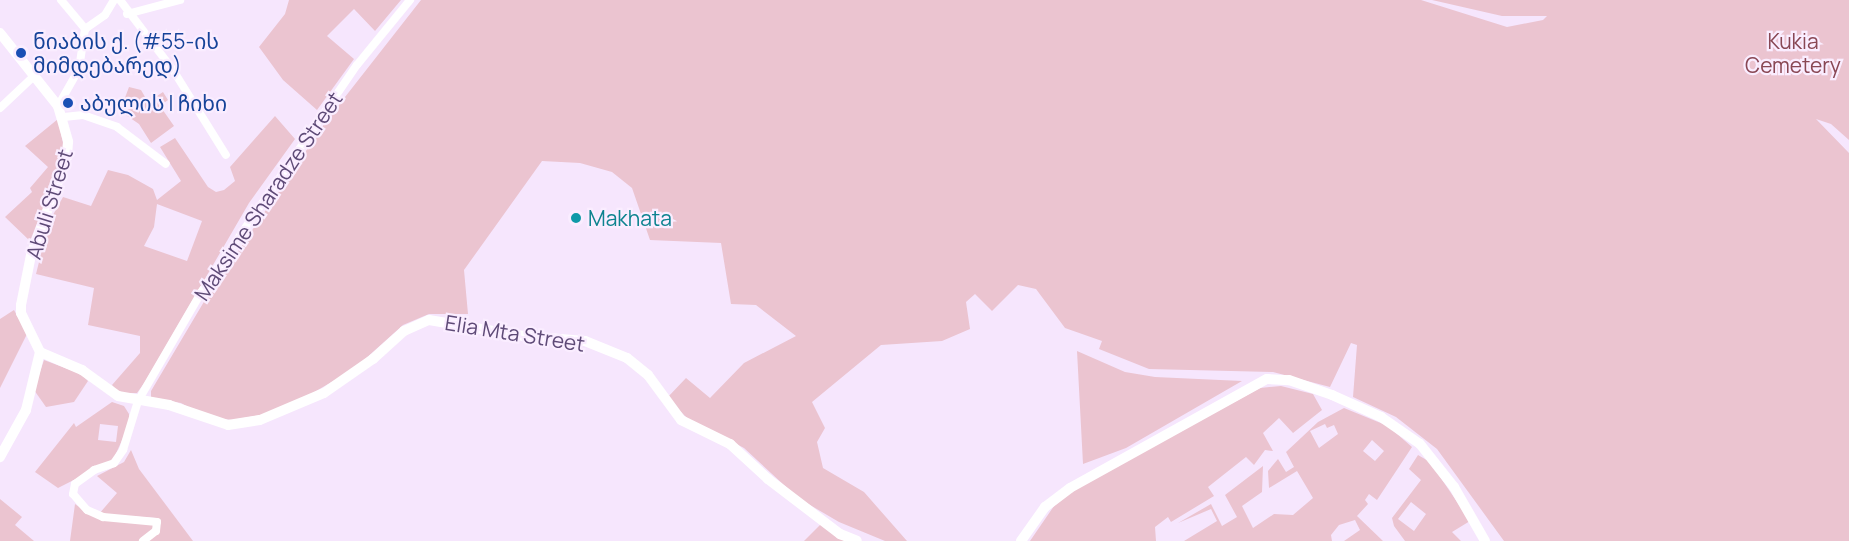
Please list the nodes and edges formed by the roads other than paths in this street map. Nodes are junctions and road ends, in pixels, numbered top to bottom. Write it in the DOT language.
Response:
graph roads {
  1 [pos="61,0"];
  2 [pos="114,0"];
  3 [pos="120,0"];
  4 [pos="180,0"];
  5 [pos="410,0"];
  6 [pos="127,14"];
  7 [pos="85,29"];
  8 [pos="0,33"];
  9 [pos="33,77"];
  10 [pos="58,106"];
  11 [pos="0,108"];
  12 [pos="64,117"];
  13 [pos="226,155"];
  14 [pos="166,164"];
  15 [pos="40,352"];
  16 [pos="138,401"];
  17 [pos="0,457"];
  18 [pos="143,541"];
  19 [pos="857,541"];
  20 [pos="1022,541"];
  21 [pos="1485,541"];
  1 -- 7 [label="street"];
  2 -- 7 [label="street"];
  3 -- 6 [label="street"];
  4 -- 6 [label="street"];
  5 -- 16 [label="street, Maksime Sharadze Street"];
  6 -- 13 [label="street"];
  7 -- 10 [label="street"];
  8 -- 9 [label="street"];
  9 -- 10 [label="street"];
  9 -- 11 [label="street"];
  10 -- 12 [label="street"];
  12 -- 14 [label="street"];
  12 -- 15 [label="street, Abuli Street"];
  15 -- 16 [label="street, Elia Mta Street"];
  15 -- 17 [label="street"];
  16 -- 18 [label="street, Maksime Sharadze Street"];
  16 -- 19 [label="street, Elia Mta Street"];
  20 -- 21 [label="street"];
}
